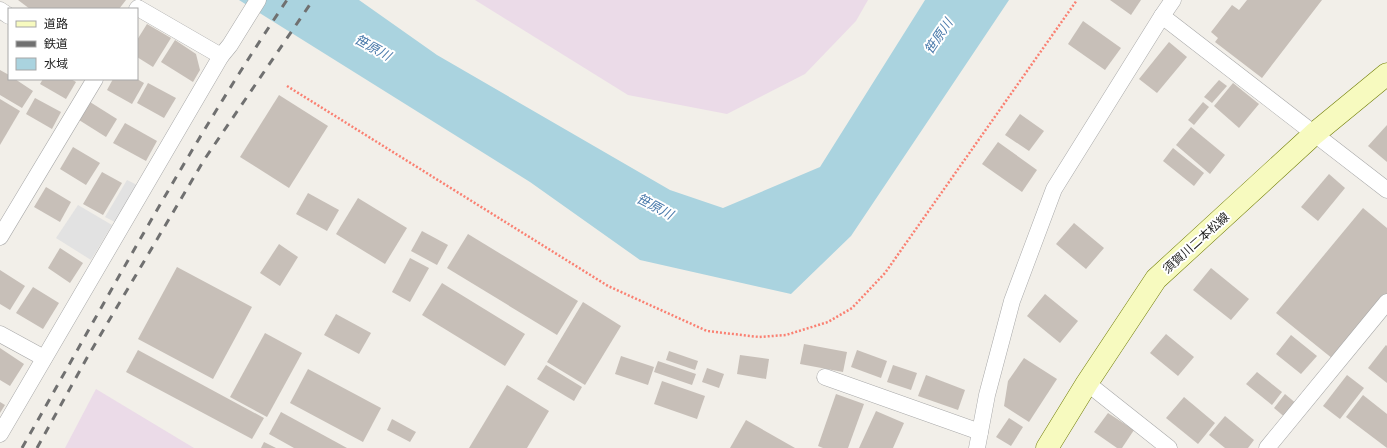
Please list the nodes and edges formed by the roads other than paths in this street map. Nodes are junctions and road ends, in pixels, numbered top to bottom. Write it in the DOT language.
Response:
graph roads {
  1 [pos="258,0"];
  2 [pos="1173,0"];
  3 [pos="138,8"];
  4 [pos="1162,16"];
  5 [pos="225,51"];
  6 [pos="1387,74"];
  7 [pos="94,80"];
  8 [pos="1314,134"];
  9 [pos="1387,190"];
  10 [pos="0,237"];
  11 [pos="1387,302"];
  12 [pos="0,334"];
  13 [pos="44,358"];
  14 [pos="825,377"];
  15 [pos="1087,383"];
  16 [pos="980,432"];
  17 [pos="0,434"];
  18 [pos="977,448"];
  19 [pos="1047,448"];
  20 [pos="1170,448"];
  21 [pos="1267,448"];
  1 -- 5 [label="street"];
  2 -- 4 [label="street"];
  3 -- 5 [label="street"];
  4 -- 8 [label="street"];
  4 -- 16 [label="street"];
  5 -- 13 [label="street"];
  6 -- 8 [label="main road, 須賀川二本松線"];
  7 -- 10 [label="street"];
  8 -- 9 [label="street"];
  8 -- 15 [label="main road, 須賀川二本松線"];
  11 -- 21 [label="street"];
  12 -- 13 [label="street"];
  13 -- 17 [label="street"];
  14 -- 16 [label="street"];
  15 -- 19 [label="main road, 須賀川二本松線"];
  15 -- 20 [label="street"];
  16 -- 18 [label="street"];
}
